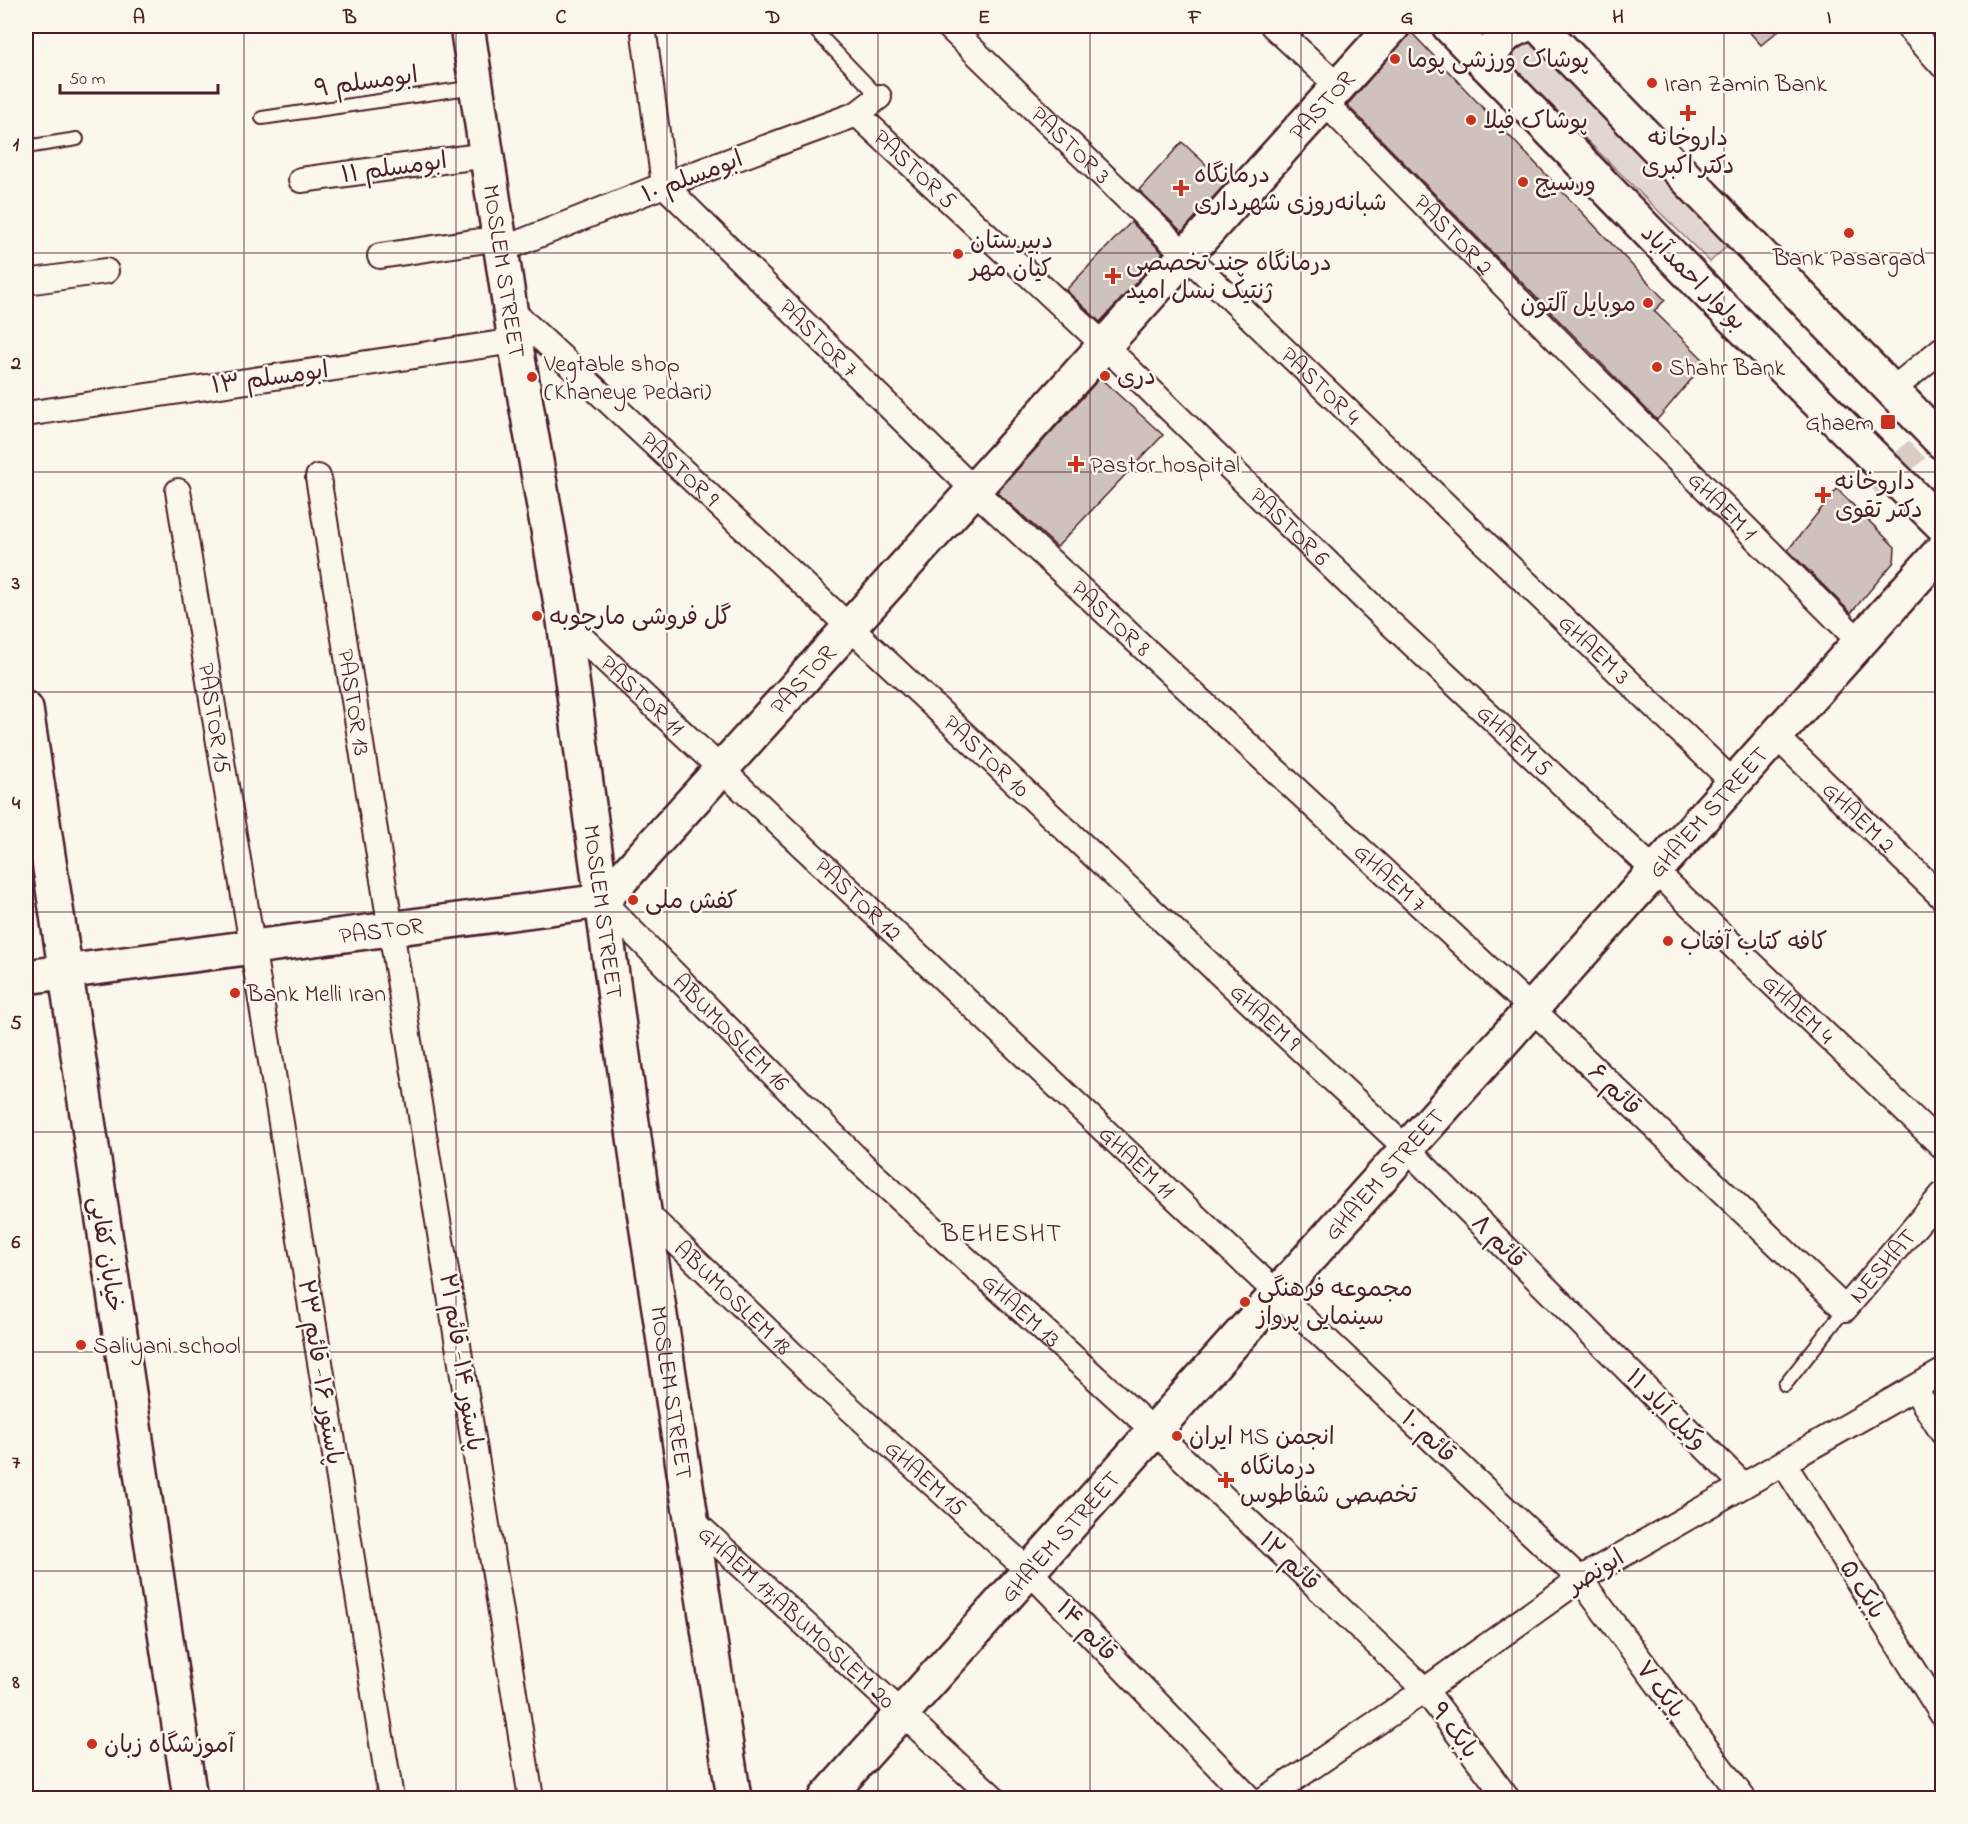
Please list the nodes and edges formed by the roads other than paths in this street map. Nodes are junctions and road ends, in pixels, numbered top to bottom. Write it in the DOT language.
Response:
graph roads {
  1 [pos="466,26"];
  2 [pos="643,26"];
  3 [pos="812,26"];
  4 [pos="1274,26"];
  5 [pos="1393,26"];
  6 [pos="1449,26"];
  7 [pos="1523,26"];
  8 [pos="1539,26"];
  9 [pos="1907,26"];
  10 [pos="952,30"];
  11 [pos="1486,64"];
  12 [pos="1942,65"];
  13 [pos="476,87"];
  14 [pos="1332,95"];
  15 [pos="879,97"];
  16 [pos="857,114"];
  17 [pos="262,118"];
  18 [pos="77,139"];
  19 [pos="26,147"];
  20 [pos="487,155"];
  21 [pos="301,180"];
  22 [pos="664,185"];
  23 [pos="501,244"];
  24 [pos="380,256"];
  25 [pos="1186,256"];
  26 [pos="106,271"];
  27 [pos="26,282"];
  28 [pos="513,326"];
  29 [pos="1105,346"];
  30 [pos="1942,349"];
  31 [pos="1584,367"];
  32 [pos="1892,390"];
  33 [pos="26,414"];
  34 [pos="1942,442"];
  35 [pos="318,477"];
  36 [pos="974,490"];
  37 [pos="178,491"];
  38 [pos="1455,515"];
  39 [pos="1942,525"];
  40 [pos="1942,550"];
  41 [pos="1373,607"];
  42 [pos="564,621"];
  43 [pos="850,628"];
  44 [pos="1860,642"];
  45 [pos="26,709"];
  46 [pos="1776,736"];
  47 [pos="1249,746"];
  48 [pos="721,770"];
  49 [pos="1734,783"];
  50 [pos="1655,871"];
  51 [pos="1124,885"];
  52 [pos="1942,897"];
  53 [pos="602,901"];
  54 [pos="392,926"];
  55 [pos="252,945"];
  56 [pos="64,971"];
  57 [pos="26,977"];
  58 [pos="1532,1009"];
  59 [pos="996,1028"];
  60 [pos="1942,1146"];
  61 [pos="1407,1149"];
  62 [pos="862,1164"];
  63 [pos="1942,1195"];
  64 [pos="645,1211"];
  65 [pos="1278,1294"];
  66 [pos="1845,1309"];
  67 [pos="1591,1333"];
  68 [pos="1942,1372"];
  69 [pos="823,1384"];
  70 [pos="1785,1385"];
  71 [pos="1915,1389"];
  72 [pos="1155,1431"];
  73 [pos="1942,1432"];
  74 [pos="1785,1464"];
  75 [pos="1743,1485"];
  76 [pos="691,1519"];
  77 [pos="1029,1571"];
  78 [pos="1580,1579"];
  79 [pos="1425,1690"];
  80 [pos="903,1712"];
  81 [pos="1942,1714"];
  82 [pos="1279,1795"];
  83 [pos="190,1798"];
  84 [pos="391,1798"];
  85 [pos="531,1798"];
  86 [pos="734,1798"];
  87 [pos="826,1798"];
  88 [pos="994,1798"];
  89 [pos="1249,1798"];
  90 [pos="1507,1798"];
  91 [pos="1743,1798"];
  1 -- 13 [label="street, MOSLEM STREET"];
  2 -- 22 [label="street"];
  3 -- 15 [label="lane"];
  4 -- 14 [label="street, PASTOR 2"];
  5 -- 14 [label="street, PASTOR"];
  6 -- 11 [label="street, بولوار احمدآباد"];
  7 -- 11 [label="street"];
  8 -- 32 [label="street"];
  9 -- 12 [label="street"];
  10 -- 25 [label="street, PASTOR 3"];
  11 -- 39 [label="street, بولوار احمدآباد"];
  13 -- 17 [label="lane, ابومسلم ۹"];
  13 -- 20 [label="street, MOSLEM STREET"];
  14 -- 25 [label="street, PASTOR"];
  14 -- 31 [label="street, PASTOR 2"];
  15 -- 16 [label="street, ابومسلم ۱۰"];
  16 -- 22 [label="street, ابومسلم ۱۰"];
  16 -- 29 [label="street, PASTOR 5"];
  18 -- 19 [label="lane"];
  20 -- 21 [label="street, ابومسلم ۱۱"];
  20 -- 23 [label="street, MOSLEM STREET"];
  22 -- 23 [label="street, ابومسلم ۱۰"];
  22 -- 36 [label="street, PASTOR 7"];
  23 -- 24 [label="street, ابومسلم ۱۰"];
  23 -- 28 [label="street, MOSLEM STREET"];
  25 -- 29 [label="street, PASTOR"];
  25 -- 38 [label="street, PASTOR 4"];
  26 -- 27 [label="street"];
  28 -- 33 [label="street, ابومسلم ۱۳"];
  28 -- 42 [label="street, MOSLEM STREET"];
  28 -- 43 [label="street, PASTOR 9"];
  29 -- 36 [label="street, PASTOR"];
  29 -- 41 [label="street, PASTOR 6"];
  30 -- 32 [label="street"];
  31 -- 44 [label="street, GHAEM 1"];
  32 -- 34 [label="street"];
  35 -- 54 [label="street, PASTOR 13"];
  36 -- 43 [label="street, PASTOR"];
  36 -- 47 [label="street, PASTOR 8"];
  37 -- 55 [label="street, PASTOR 15"];
  38 -- 49 [label="street, GHAEM 3"];
  40 -- 44 [label="street, GHA'EM STREET"];
  41 -- 50 [label="street, GHAEM 5"];
  42 -- 48 [label="street, PASTOR 11"];
  42 -- 53 [label="street, MOSLEM STREET"];
  43 -- 48 [label="street, PASTOR"];
  43 -- 51 [label="street, PASTOR 10"];
  44 -- 46 [label="street, GHA'EM STREET"];
  45 -- 56 [label="street, خیابان کفایی"];
  46 -- 49 [label="street, GHA'EM STREET"];
  46 -- 52 [label="street, GHAEM 2"];
  47 -- 58 [label="street, GHAEM 7"];
  48 -- 53 [label="street, PASTOR"];
  48 -- 59 [label="street, PASTOR 12"];
  49 -- 50 [label="street, GHA'EM STREET"];
  50 -- 58 [label="street, GHA'EM STREET"];
  50 -- 60 [label="street, GHAEM 4"];
  51 -- 61 [label="street, GHAEM 9"];
  53 -- 54 [label="street, PASTOR"];
  53 -- 62 [label="street, ABUMOSLEM 16"];
  53 -- 64 [label="street, MOSLEM STREET"];
  54 -- 55 [label="street, PASTOR"];
  54 -- 85 [label="street, پاستور ۱۴- قائم ۲۱"];
  55 -- 56 [label="street, PASTOR"];
  55 -- 84 [label="street, پاستور ۱۶- قائم ۲۳"];
  56 -- 57 [label="street, PASTOR"];
  56 -- 83 [label="street, خیابان کفایی"];
  58 -- 61 [label="street, GHA'EM STREET"];
  58 -- 66 [label="street, قائم ۶"];
  59 -- 65 [label="street, GHAEM 11"];
  61 -- 65 [label="street, GHA'EM STREET"];
  61 -- 67 [label="street, قائم ۸"];
  62 -- 72 [label="street, GHAEM 13"];
  63 -- 66 [label="street, NESHAT"];
  64 -- 69 [label="street, ABUMOSLEM 18"];
  64 -- 76 [label="street, MOSLEM STREET"];
  65 -- 72 [label="street, GHA'EM STREET"];
  65 -- 78 [label="street, قائم ۱۰"];
  66 -- 70 [label="lane"];
  67 -- 75 [label="street, وکیل آباد ۱۱"];
  68 -- 71 [label="street, ابونصر"];
  69 -- 77 [label="street, GHAEM 15"];
  71 -- 73 [label="street"];
  71 -- 74 [label="street, ابونصر"];
  72 -- 77 [label="street, GHA'EM STREET"];
  72 -- 79 [label="street, قائم ۱۲"];
  74 -- 75 [label="street, ابونصر"];
  74 -- 81 [label="street, بابک ۵"];
  75 -- 78 [label="street, ابونصر"];
  76 -- 80 [label="street, GHAEM 17;ABUMOSLEM 20"];
  76 -- 86 [label="street, MOSLEM STREET"];
  77 -- 80 [label="street, GHA'EM STREET"];
  77 -- 89 [label="street, قائم ۱۴"];
  78 -- 79 [label="street, ابونصر"];
  78 -- 91 [label="street, بابک ۷"];
  79 -- 82 [label="street, ابونصر"];
  79 -- 90 [label="street, بابک ۹"];
  80 -- 87 [label="street, GHA'EM STREET"];
  80 -- 88 [label="street, GHAEM 17;ABUMOSLEM 20"];
}
